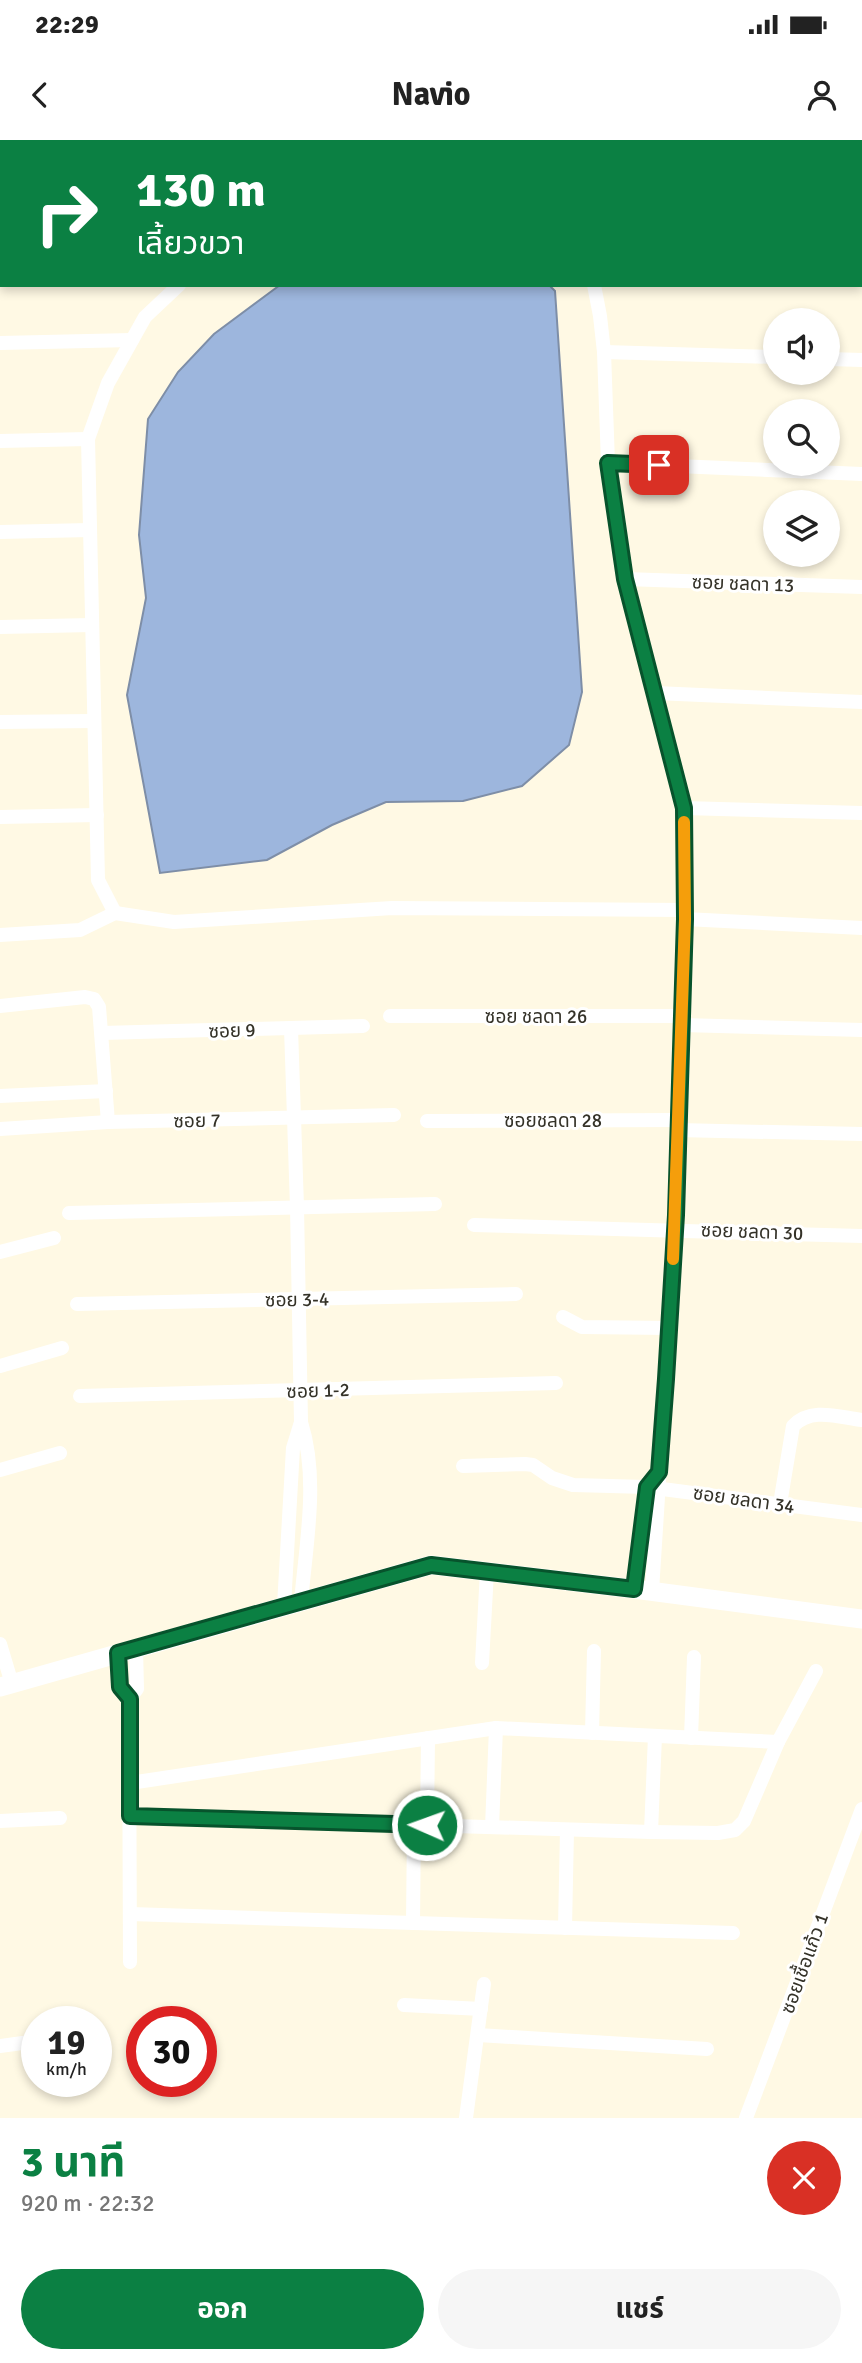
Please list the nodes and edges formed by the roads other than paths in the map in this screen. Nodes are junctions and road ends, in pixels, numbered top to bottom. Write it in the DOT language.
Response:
graph roads {
  1 [pos="177,287"];
  2 [pos="594,287"];
  3 [pos="132,340"];
  4 [pos="0,343"];
  5 [pos="604,352"];
  6 [pos="763,357"];
  7 [pos="840,359"];
  8 [pos="862,360"];
  9 [pos="89,439"];
  10 [pos="0,441"];
  11 [pos="608,463"];
  12 [pos="862,474"];
  13 [pos="90,530"];
  14 [pos="0,532"];
  15 [pos="625,579"];
  16 [pos="862,587"];
  17 [pos="92,625"];
  18 [pos="0,627"];
  19 [pos="655,694"];
  20 [pos="862,702"];
  21 [pos="94,721"];
  22 [pos="0,722"];
  23 [pos="684,808"];
  24 [pos="862,813"];
  25 [pos="97,815"];
  26 [pos="0,817"];
  27 [pos="115,913"];
  28 [pos="685,915"];
  29 [pos="862,928"];
  30 [pos="0,935"];
  31 [pos="0,1006"];
  32 [pos="390,1016"];
  33 [pos="682,1021"];
  34 [pos="363,1026"];
  35 [pos="290,1028"];
  36 [pos="862,1030"];
  37 [pos="102,1033"];
  38 [pos="106,1091"];
  39 [pos="0,1096"];
  40 [pos="394,1115"];
  41 [pos="294,1118"];
  42 [pos="427,1121"];
  43 [pos="108,1122"];
  44 [pos="678,1125"];
  45 [pos="0,1129"];
  46 [pos="862,1134"];
  47 [pos="435,1204"];
  48 [pos="297,1207"];
  49 [pos="69,1213"];
  50 [pos="474,1225"];
  51 [pos="675,1229"];
  52 [pos="862,1236"];
  53 [pos="54,1238"];
  54 [pos="0,1252"];
  55 [pos="516,1294"];
  56 [pos="299,1299"];
  57 [pos="77,1304"];
  58 [pos="563,1317"];
  59 [pos="669,1328"];
  60 [pos="62,1348"];
  61 [pos="0,1366"];
  62 [pos="556,1383"];
  63 [pos="300,1391"];
  64 [pos="80,1396"];
  65 [pos="862,1420"];
  66 [pos="60,1453"];
  67 [pos="463,1466"];
  68 [pos="0,1470"];
  69 [pos="653,1488"];
  70 [pos="780,1504"];
  71 [pos="862,1515"];
  72 [pos="487,1570"];
  73 [pos="643,1590"];
  74 [pos="292,1604"];
  75 [pos="862,1619"];
  76 [pos="0,1644"];
  77 [pos="127,1651"];
  78 [pos="594,1651"];
  79 [pos="694,1657"];
  80 [pos="482,1664"];
  81 [pos="816,1671"];
  82 [pos="6,1686"];
  83 [pos="496,1728"];
  84 [pos="592,1733"];
  85 [pos="655,1736"];
  86 [pos="428,1738"];
  87 [pos="691,1738"];
  88 [pos="778,1742"];
  89 [pos="130,1783"];
  90 [pos="862,1809"];
  91 [pos="130,1816"];
  92 [pos="60,1818"];
  93 [pos="0,1821"];
  94 [pos="420,1825"];
  95 [pos="492,1827"];
  96 [pos="567,1830"];
  97 [pos="651,1832"];
  98 [pos="130,1914"];
  99 [pos="413,1923"];
  100 [pos="565,1928"];
  101 [pos="733,1933"];
  102 [pos="130,1962"];
  103 [pos="484,1984"];
  104 [pos="404,2005"];
  105 [pos="481,2009"];
  106 [pos="478,2035"];
  107 [pos="21,2043"];
  108 [pos="0,2046"];
  109 [pos="707,2049"];
  110 [pos="466,2118"];
  111 [pos="746,2118"];
  1 -- 3 [label="street"];
  2 -- 5 [label="street"];
  3 -- 4 [label="street"];
  3 -- 9 [label="street"];
  5 -- 6 [label="street"];
  5 -- 11 [label="street"];
  7 -- 8 [label="street"];
  9 -- 10 [label="street"];
  9 -- 13 [label="street"];
  11 -- 12 [label="street"];
  11 -- 15 [label="street"];
  13 -- 14 [label="street"];
  13 -- 17 [label="street"];
  15 -- 16 [label="street, ซอย ชลดา 13"];
  15 -- 19 [label="street"];
  17 -- 18 [label="street"];
  17 -- 21 [label="street"];
  19 -- 20 [label="street"];
  19 -- 23 [label="street"];
  21 -- 22 [label="street"];
  21 -- 25 [label="street"];
  23 -- 24 [label="street"];
  23 -- 28 [label="street"];
  25 -- 26 [label="street"];
  25 -- 27 [label="street"];
  27 -- 28 [label="street"];
  27 -- 30 [label="street"];
  28 -- 29 [label="street"];
  28 -- 33 [label="street"];
  31 -- 37 [label="street"];
  32 -- 33 [label="street, ซอย ชลดา 26"];
  33 -- 36 [label="street, ซอย ชลดา 26"];
  33 -- 44 [label="street"];
  34 -- 35 [label="street, ซอย 9"];
  35 -- 37 [label="street, ซอย 9"];
  35 -- 41 [label="street"];
  37 -- 38 [label="street"];
  38 -- 39 [label="street"];
  38 -- 43 [label="street"];
  40 -- 41 [label="street, ซอย 7"];
  41 -- 43 [label="street, ซอย 7"];
  41 -- 48 [label="street"];
  42 -- 44 [label="street, ซอยชลดา 28"];
  43 -- 45 [label="street, ซอย 7"];
  44 -- 46 [label="street, ซอยชลดา 28"];
  44 -- 51 [label="street"];
  47 -- 48 [label="street"];
  48 -- 49 [label="street"];
  48 -- 56 [label="street"];
  50 -- 51 [label="street, ซอย ชลดา 30"];
  51 -- 52 [label="street, ซอย ชลดา 30"];
  51 -- 59 [label="street"];
  53 -- 54 [label="street"];
  55 -- 56 [label="street, ซอย 3-4"];
  56 -- 57 [label="street, ซอย 3-4"];
  56 -- 63 [label="street"];
  58 -- 59 [label="street"];
  59 -- 69 [label="street"];
  60 -- 61 [label="street"];
  62 -- 63 [label="street, ซอย 1-2"];
  63 -- 64 [label="street, ซอย 1-2"];
  63 -- 74 [label="street"];
  65 -- 70 [label="street"];
  66 -- 68 [label="street"];
  67 -- 69 [label="street, ซอย ชลดา 34"];
  69 -- 70 [label="street, ซอย ชลดา 34"];
  69 -- 73 [label="street"];
  70 -- 71 [label="street, ซอย ชลดา 34"];
  72 -- 73 [label="street"];
  72 -- 74 [label="street"];
  72 -- 80 [label="street"];
  73 -- 75 [label="street"];
  74 -- 77 [label="street"];
  76 -- 82 [label="street"];
  77 -- 82 [label="street"];
  77 -- 89 [label="street"];
  78 -- 84 [label="street"];
  79 -- 87 [label="street"];
  81 -- 88 [label="street"];
  83 -- 84 [label="street"];
  83 -- 86 [label="street"];
  83 -- 95 [label="street"];
  84 -- 85 [label="street"];
  85 -- 87 [label="street"];
  85 -- 97 [label="street"];
  86 -- 89 [label="street"];
  86 -- 94 [label="street"];
  87 -- 88 [label="street"];
  88 -- 97 [label="street"];
  89 -- 91 [label="street"];
  90 -- 111 [label="street, ซอยเชื้อแก้ว 1"];
  91 -- 94 [label="street"];
  91 -- 98 [label="street"];
  92 -- 93 [label="street"];
  94 -- 95 [label="street"];
  94 -- 99 [label="street"];
  95 -- 96 [label="street"];
  96 -- 97 [label="street"];
  96 -- 100 [label="street"];
  98 -- 99 [label="street"];
  98 -- 102 [label="street"];
  99 -- 100 [label="street"];
  100 -- 101 [label="street"];
  103 -- 105 [label="street"];
  104 -- 105 [label="street"];
  105 -- 106 [label="street"];
  106 -- 109 [label="street"];
  106 -- 110 [label="street"];
  107 -- 108 [label="street"];
}
